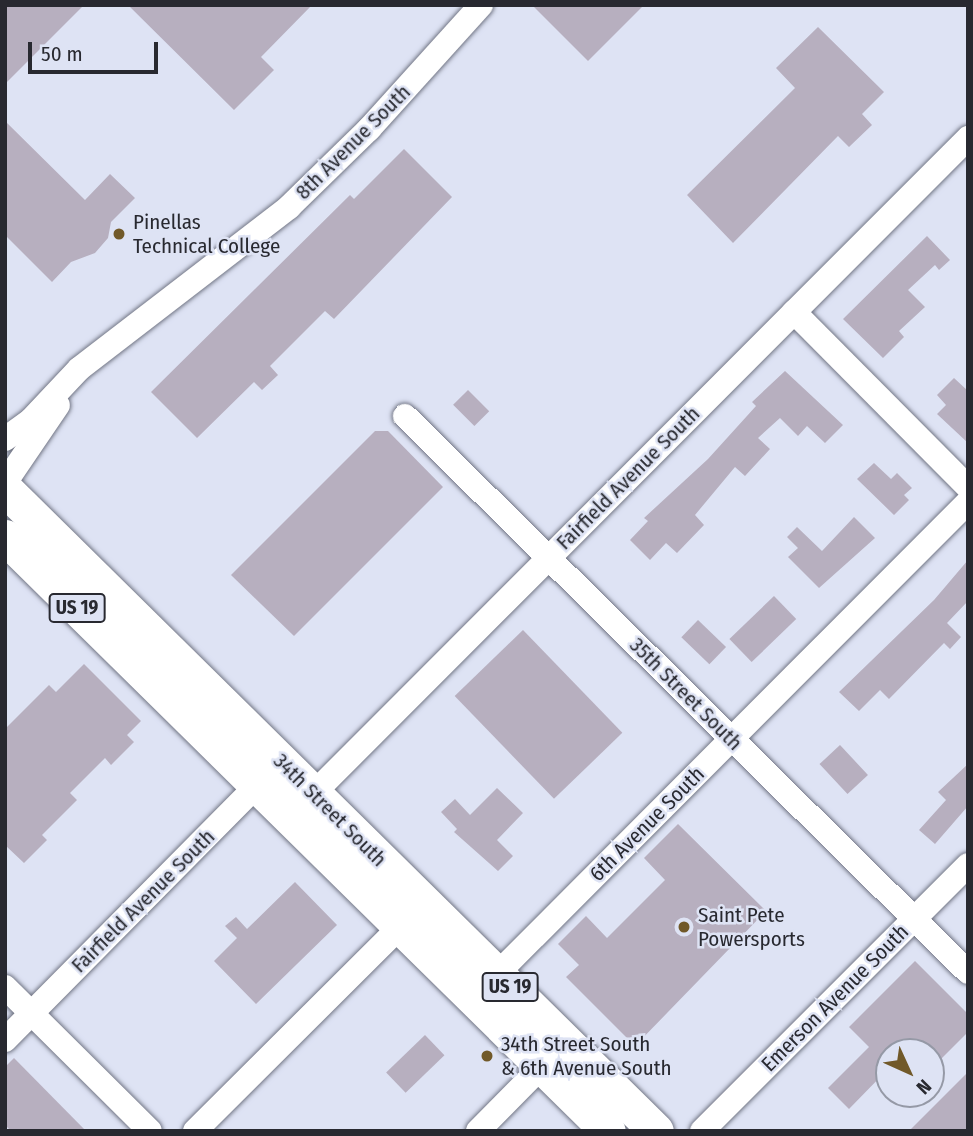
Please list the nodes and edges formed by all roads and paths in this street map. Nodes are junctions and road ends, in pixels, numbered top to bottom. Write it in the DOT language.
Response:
graph roads {
  1 [pos="481,5"];
  2 [pos="968,138"];
  3 [pos="794,312"];
  4 [pos="79,369"];
  5 [pos="405,416"];
  6 [pos="5,439"];
  7 [pos="5,483"];
  8 [pos="968,487"];
  9 [pos="5,489"];
  10 [pos="968,502"];
  11 [pos="5,537"];
  12 [pos="548,558"];
  13 [pos="731,738"];
  14 [pos="269,774"];
  15 [pos="300,806"];
  16 [pos="968,865"];
  17 [pos="914,919"];
  18 [pos="402,925"];
  19 [pos="968,972"];
  20 [pos="485,986"];
  21 [pos="5,987"];
  22 [pos="32,1013"];
  23 [pos="5,1040"];
  24 [pos="554,1054"];
  25 [pos="150,1131"];
  26 [pos="195,1131"];
  27 [pos="478,1131"];
  28 [pos="608,1131"];
  29 [pos="656,1131"];
  30 [pos="702,1131"];
  1 -- 4 [label="street, 8th Avenue South"];
  2 -- 3 [label="street, Fairfield Avenue South"];
  3 -- 8 [label="street"];
  3 -- 12 [label="street, Fairfield Avenue South"];
  4 -- 6 [label="street, 8th Avenue South"];
  4 -- 7 [label="street, 8th Avenue South"];
  5 -- 12 [label="street, 35th Street South"];
  9 -- 14 [label="highway, 34th Street South / US 19"];
  10 -- 13 [label="street, 6th Avenue South"];
  11 -- 14 [label="highway, 34th Street South / US 19"];
  12 -- 13 [label="street, 35th Street South"];
  12 -- 15 [label="street, Fairfield Avenue South"];
  13 -- 17 [label="street, 35th Street South"];
  13 -- 20 [label="street, 6th Avenue South"];
  14 -- 15 [label="highway, 34th Street South / US 19"];
  14 -- 22 [label="street, Fairfield Avenue South"];
  15 -- 18 [label="highway, 34th Street South / US 19"];
  15 -- 20 [label="highway, 34th Street South / US 19"];
  16 -- 17 [label="street, Emerson Avenue South"];
  17 -- 19 [label="street, 35th Street South"];
  17 -- 30 [label="street, Emerson Avenue South"];
  18 -- 20 [label="highway, 34th Street South / US 19"];
  18 -- 26 [label="street"];
  20 -- 24 [label="highway, 34th Street South / US 19"];
  21 -- 22 [label="street"];
  22 -- 23 [label="street, Fairfield Avenue South"];
  22 -- 25 [label="street"];
  24 -- 27 [label="street"];
  24 -- 28 [label="highway, 34th Street South / US 19"];
  24 -- 29 [label="highway, 34th Street South / US 19"];
}
